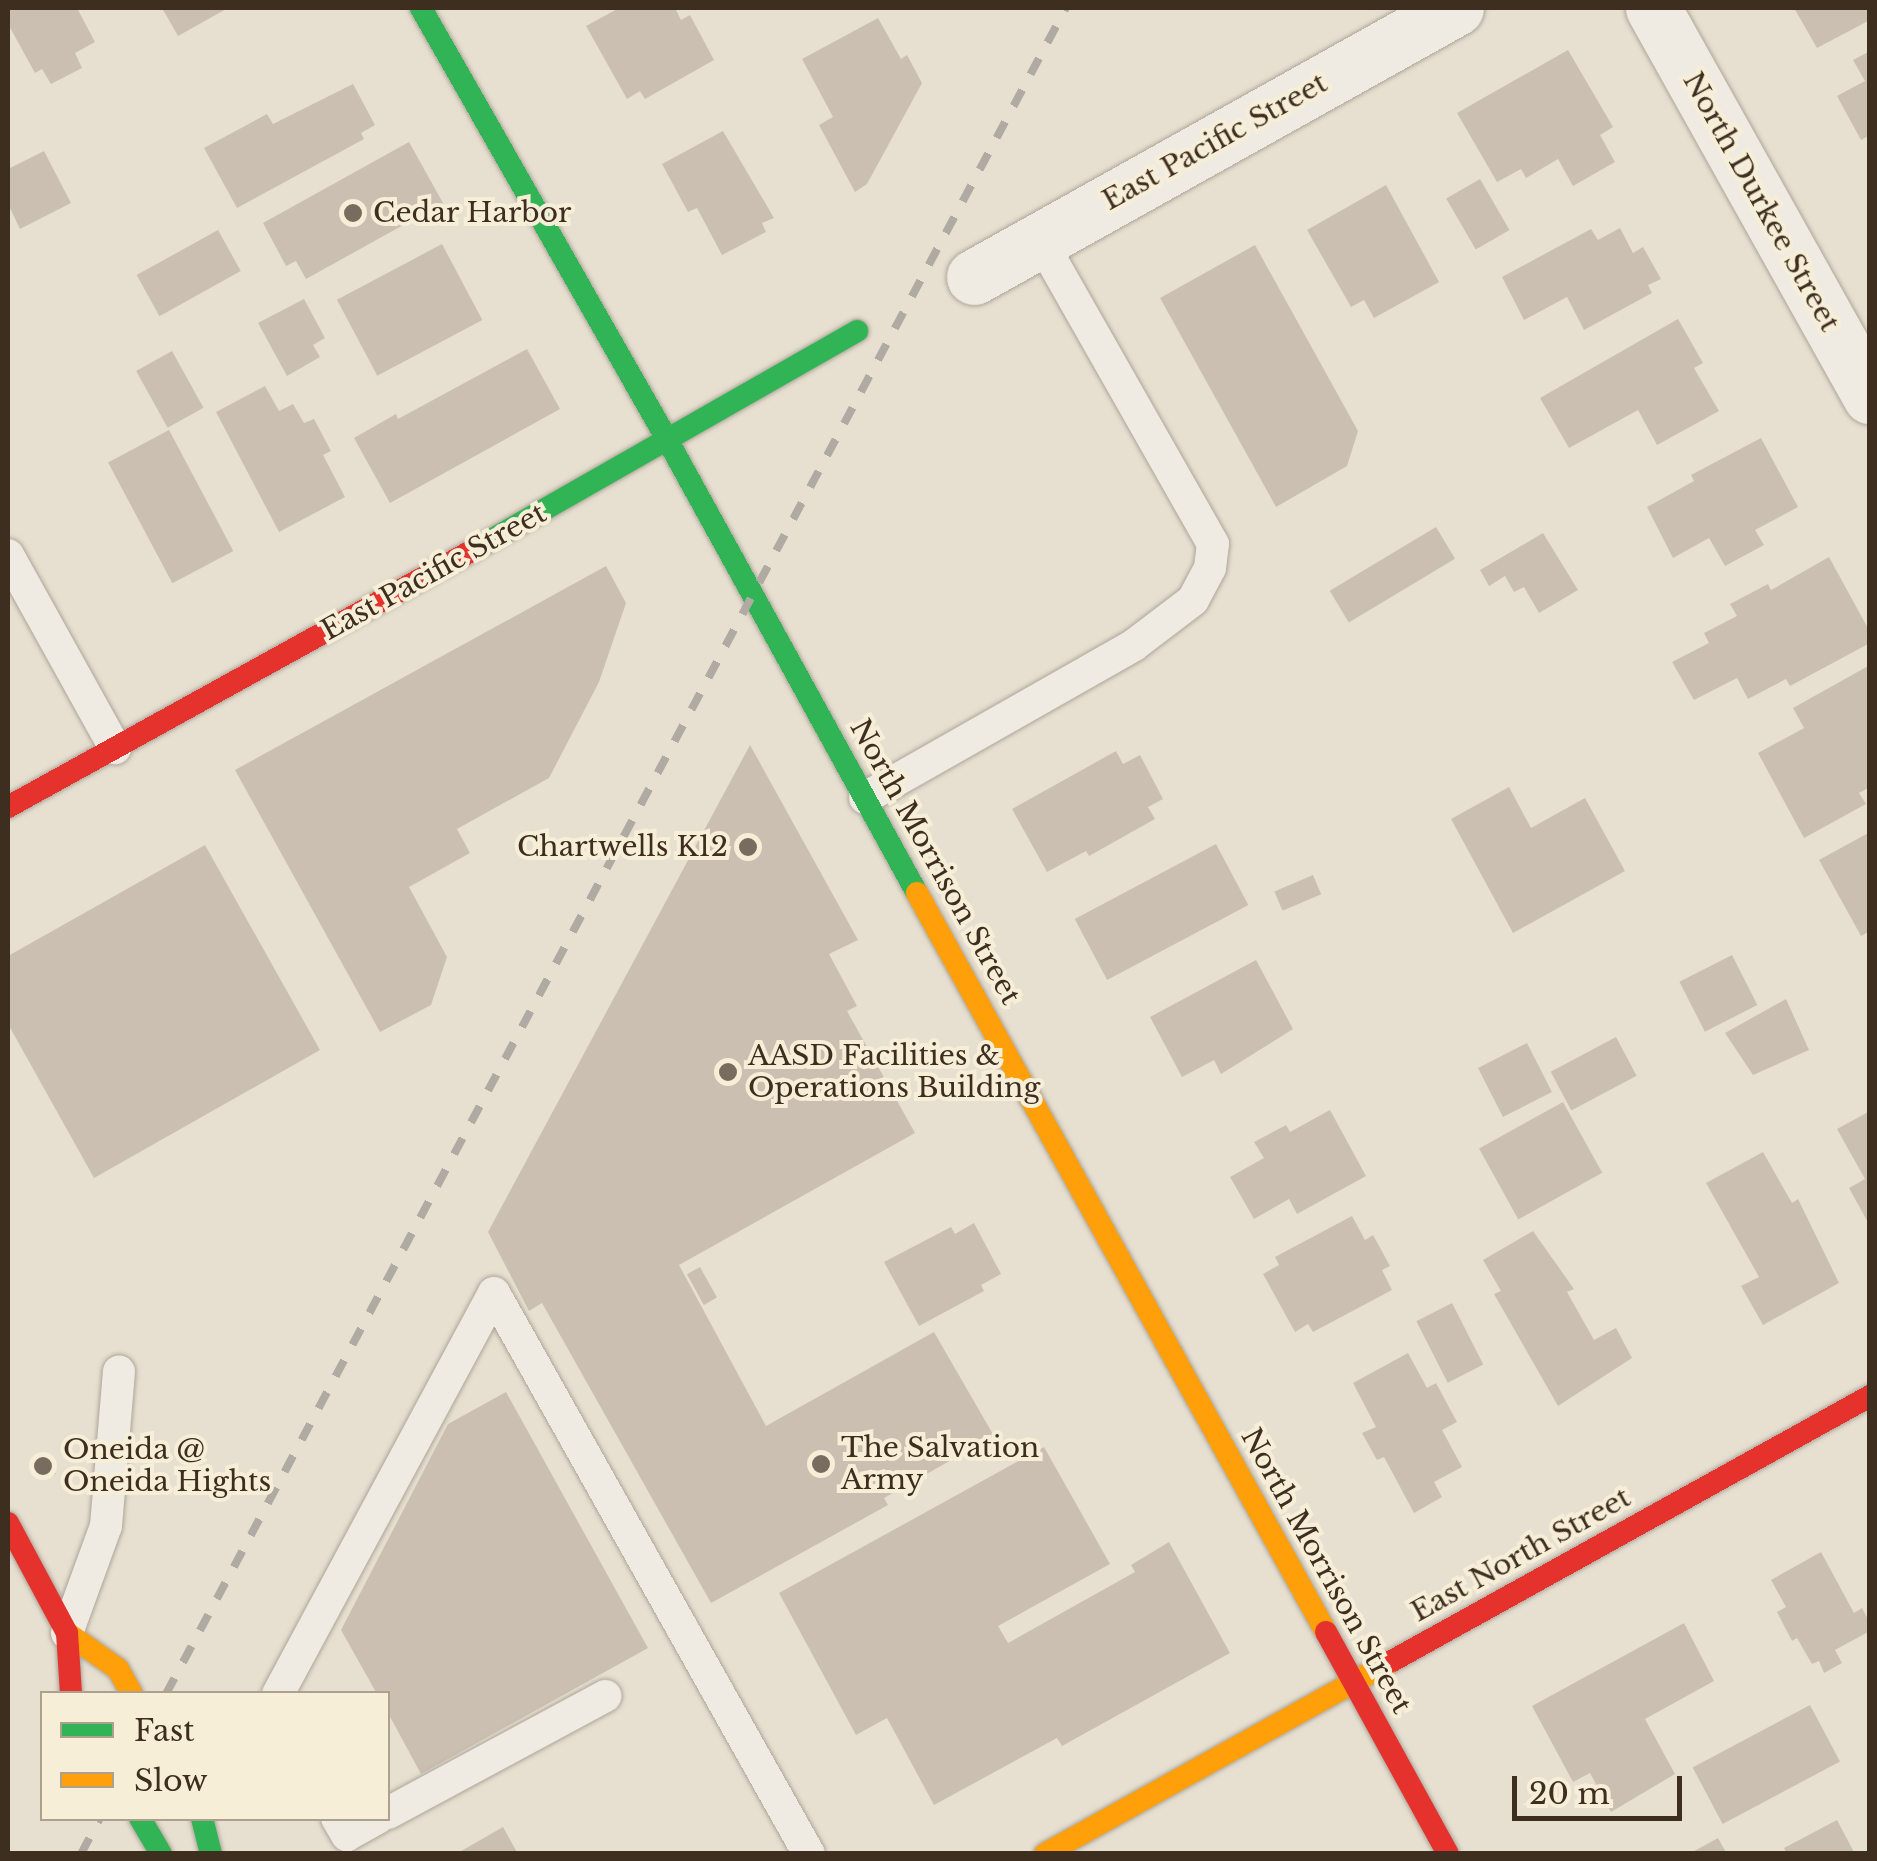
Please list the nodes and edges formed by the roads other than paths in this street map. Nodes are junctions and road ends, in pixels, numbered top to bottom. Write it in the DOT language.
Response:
graph roads {
  1 [pos="422,8"];
  2 [pos="1456,8"];
  3 [pos="1653,8"];
  4 [pos="1040,239"];
  5 [pos="974,277"];
  6 [pos="857,331"];
  7 [pos="1870,396"];
  8 [pos="668,441"];
  9 [pos="8,555"];
  10 [pos="115,748"];
  11 [pos="865,798"];
  12 [pos="10,800"];
  13 [pos="120,1372"];
  14 [pos="1870,1396"];
  15 [pos="8,1523"];
  16 [pos="67,1633"];
  17 [pos="1353,1682"];
  18 [pos="71,1691"];
  19 [pos="130,1691"];
  20 [pos="280,1691"];
  21 [pos="605,1696"];
  22 [pos="390,1813"];
  23 [pos="142,1821"];
  24 [pos="203,1821"];
  25 [pos="340,1821"];
  26 [pos="373,1821"];
  27 [pos="160,1854"];
  28 [pos="212,1854"];
  29 [pos="808,1854"];
  30 [pos="1045,1854"];
  31 [pos="1448,1854"];
  1 -- 8 [label="street, North Morrison Street"];
  2 -- 4 [label="street, East Pacific Street"];
  3 -- 7 [label="street, North Durkee Street"];
  4 -- 5 [label="street, East Pacific Street"];
  4 -- 11 [label="lane"];
  6 -- 8 [label="street, East Pacific Street"];
  8 -- 10 [label="street, East Pacific Street"];
  8 -- 11 [label="street, North Morrison Street"];
  9 -- 10 [label="lane"];
  10 -- 12 [label="street, East Pacific Street"];
  11 -- 17 [label="street, North Morrison Street"];
  13 -- 16 [label="lane"];
  14 -- 17 [label="street, East North Street"];
  15 -- 16 [label="street"];
  16 -- 18 [label="street"];
  16 -- 19 [label="street"];
  17 -- 30 [label="street, East North Street"];
  17 -- 31 [label="street, North Morrison Street"];
  20 -- 29 [label="lane"];
  21 -- 22 [label="lane"];
  23 -- 27 [label="street"];
  24 -- 28 [label="street"];
  25 -- 26 [label="lane"];
}
